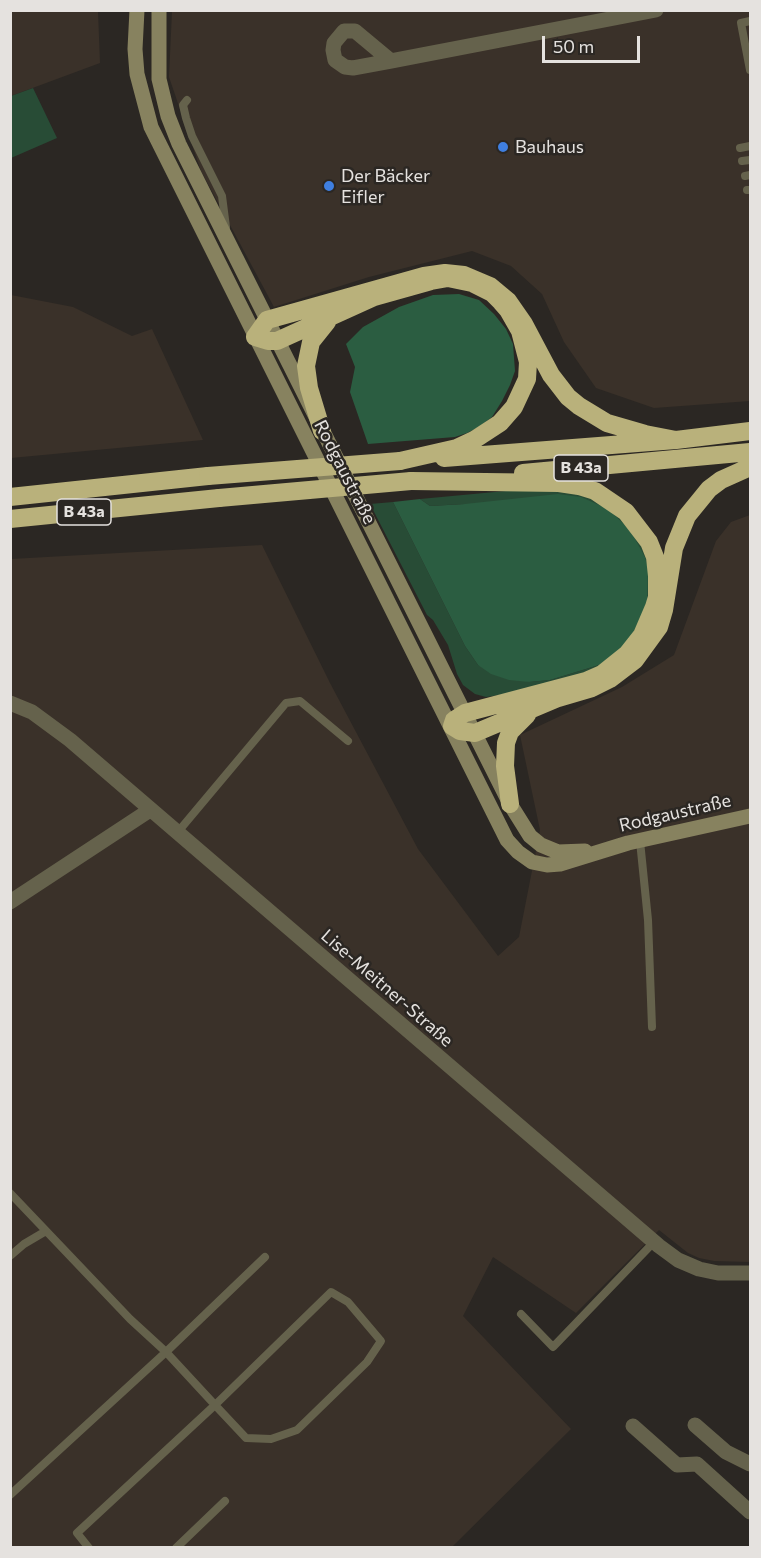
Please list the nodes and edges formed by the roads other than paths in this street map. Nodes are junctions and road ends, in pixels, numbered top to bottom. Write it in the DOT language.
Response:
graph roads {
  1 [pos="137,10"];
  2 [pos="159,10"];
  3 [pos="656,10"];
  4 [pos="750,21"];
  5 [pos="391,61"];
  6 [pos="750,70"];
  7 [pos="187,100"];
  8 [pos="750,146"];
  9 [pos="740,148"];
  10 [pos="227,241"];
  11 [pos="333,316"];
  12 [pos="267,320"];
  13 [pos="255,337"];
  14 [pos="277,341"];
  15 [pos="322,431"];
  16 [pos="750,431"];
  17 [pos="676,440"];
  18 [pos="750,452"];
  19 [pos="400,461"];
  20 [pos="750,467"];
  21 [pos="411,481"];
  22 [pos="10,498"];
  23 [pos="10,519"];
  24 [pos="10,703"];
  25 [pos="541,705"];
  26 [pos="465,712"];
  27 [pos="452,726"];
  28 [pos="475,733"];
  29 [pos="348,741"];
  30 [pos="510,804"];
  31 [pos="150,810"];
  32 [pos="750,816"];
  33 [pos="177,833"];
  34 [pos="640,841"];
  35 [pos="608,848"];
  36 [pos="10,902"];
  37 [pos="652,1027"];
  38 [pos="10,1193"];
  39 [pos="46,1231"];
  40 [pos="654,1242"];
  41 [pos="10,1256"];
  42 [pos="265,1257"];
  43 [pos="750,1273"];
  44 [pos="521,1314"];
  45 [pos="166,1352"];
  46 [pos="215,1405"];
  47 [pos="695,1425"];
  48 [pos="633,1426"];
  49 [pos="750,1464"];
  50 [pos="10,1495"];
  51 [pos="225,1501"];
  52 [pos="750,1512"];
  53 [pos="88,1548"];
  54 [pos="177,1548"];
  1 -- 13 [label="main road, Rodgaustraße"];
  2 -- 10 [label="main road, Rodgaustraße"];
  3 -- 5 [label="street"];
  4 -- 6 [label="lane"];
  7 -- 10 [label="lane"];
  8 -- 9 [label="lane"];
  10 -- 12 [label="main road, Rodgaustraße"];
  11 -- 14 [label="highway"];
  11 -- 15 [label="highway"];
  11 -- 19 [label="highway"];
  12 -- 13 [label="highway"];
  12 -- 14 [label="main road, Rodgaustraße"];
  12 -- 17 [label="highway"];
  13 -- 14 [label="highway"];
  13 -- 27 [label="main road, Rodgaustraße"];
  14 -- 15 [label="main road, Rodgaustraße"];
  15 -- 26 [label="main road, Rodgaustraße"];
  16 -- 17 [label="highway, B 43a"];
  17 -- 19 [label="highway, B 43a"];
  18 -- 21 [label="highway, B 43a"];
  19 -- 22 [label="highway, B 43a, bridge"];
  20 -- 25 [label="highway"];
  21 -- 23 [label="highway, B 43a, bridge"];
  21 -- 26 [label="highway"];
  24 -- 31 [label="street, Lise-Meitner-Straße"];
  25 -- 28 [label="highway"];
  25 -- 30 [label="highway"];
  26 -- 27 [label="highway"];
  26 -- 28 [label="main road, Rodgaustraße"];
  27 -- 28 [label="highway"];
  27 -- 35 [label="main road, Rodgaustraße"];
  28 -- 30 [label="main road, Rodgaustraße"];
  29 -- 33 [label="lane"];
  30 -- 35 [label="main road, Rodgaustraße"];
  31 -- 33 [label="street, Lise-Meitner-Straße"];
  31 -- 36 [label="street"];
  32 -- 34 [label="main road, Rodgaustraße"];
  33 -- 40 [label="street, Lise-Meitner-Straße"];
  34 -- 35 [label="main road, Rodgaustraße"];
  34 -- 37 [label="lane"];
  38 -- 39 [label="lane"];
  39 -- 41 [label="lane"];
  39 -- 45 [label="lane"];
  40 -- 43 [label="street, Lise-Meitner-Straße"];
  40 -- 44 [label="lane"];
  42 -- 45 [label="lane"];
  45 -- 46 [label="lane"];
  45 -- 50 [label="lane"];
  46 -- 46 [label="lane"];
  46 -- 53 [label="lane"];
  47 -- 49 [label="street"];
  48 -- 52 [label="street"];
  51 -- 54 [label="lane"];
}
